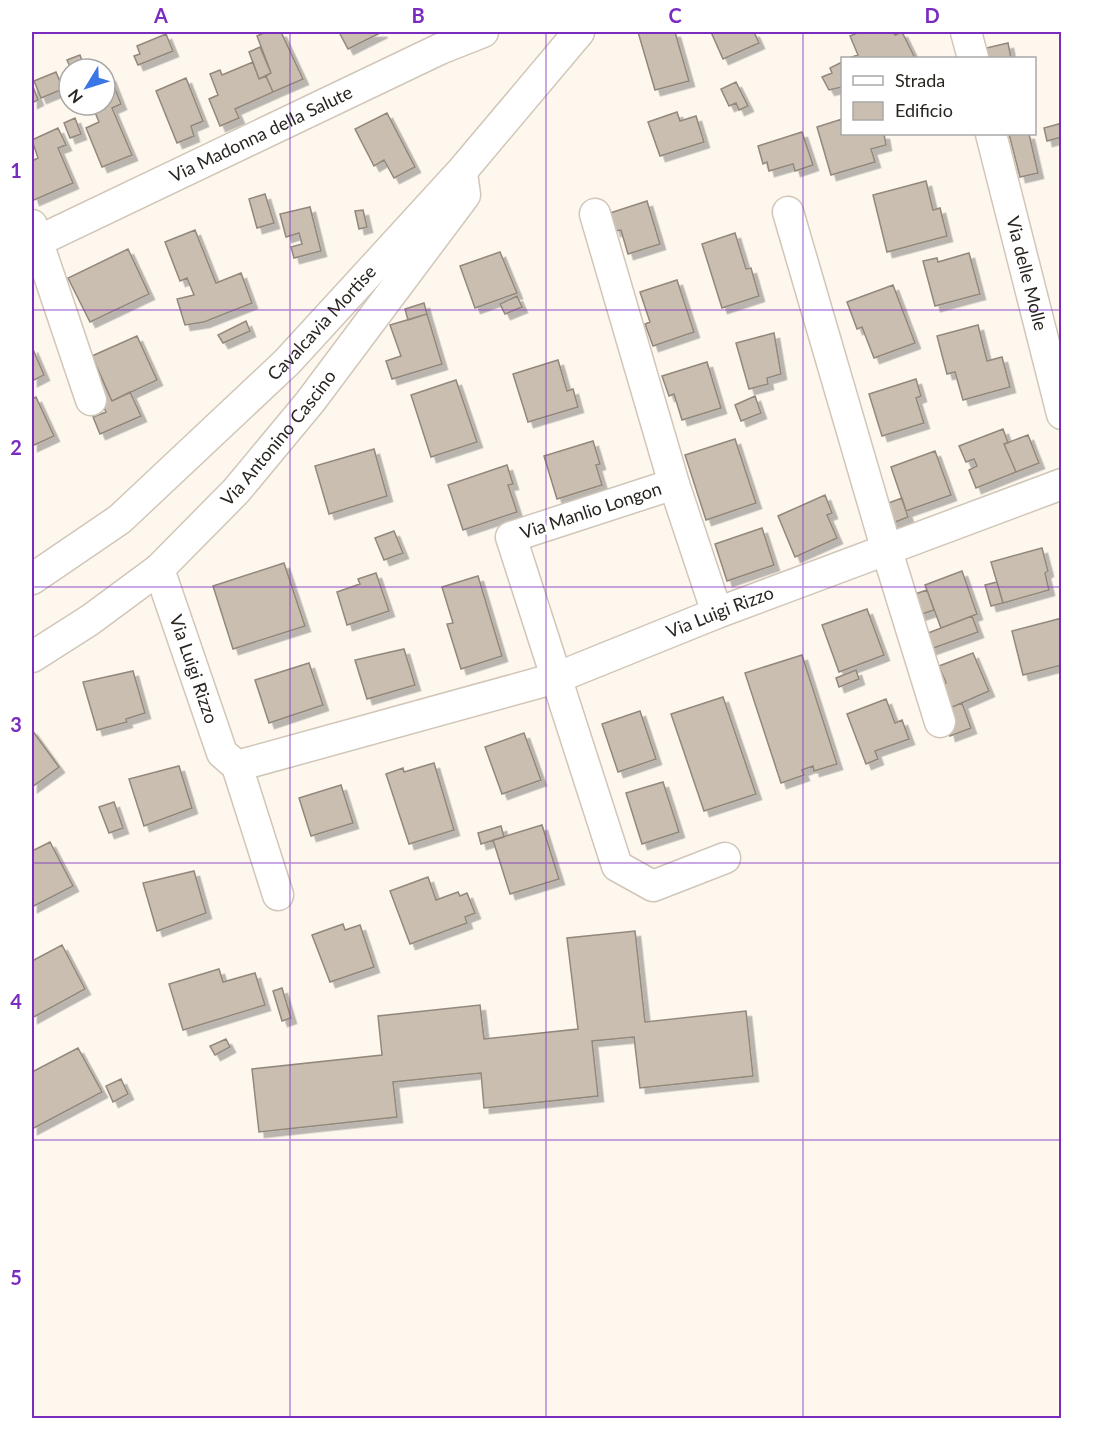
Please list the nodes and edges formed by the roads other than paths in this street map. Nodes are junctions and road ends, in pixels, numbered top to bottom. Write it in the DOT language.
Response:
graph roads {
  1 [pos="483,32"];
  2 [pos="579,32"];
  3 [pos="966,32"];
  4 [pos="973,57"];
  5 [pos="991,135"];
  6 [pos="462,171"];
  7 [pos="788,212"];
  8 [pos="595,214"];
  9 [pos="34,237"];
  10 [pos="91,400"];
  11 [pos="1062,414"];
  12 [pos="674,484"];
  13 [pos="1062,484"];
  14 [pos="887,551"];
  15 [pos="159,569"];
  16 [pos="32,579"];
  17 [pos="717,613"];
  18 [pos="32,657"];
  19 [pos="556,678"];
  20 [pos="940,722"];
  21 [pos="237,766"];
  22 [pos="725,858"];
  23 [pos="278,895"];
  1 -- 9 [label="street, Via Madonna della Salute"];
  2 -- 6 [label="street, Cavalcavia Mortise"];
  3 -- 4 [label="street"];
  5 -- 11 [label="street, Via delle Molle"];
  6 -- 15 [label="street, Via Antonino Cascino"];
  6 -- 16 [label="street, Cavalcavia Mortise"];
  7 -- 14 [label="street"];
  8 -- 12 [label="street, Via Manlio Longon"];
  9 -- 10 [label="street, Via Madonna della Salute"];
  12 -- 17 [label="street, Via Manlio Longon"];
  12 -- 19 [label="street, Via Manlio Longon"];
  13 -- 14 [label="street, Via Luigi Rizzo"];
  14 -- 17 [label="street, Via Luigi Rizzo"];
  14 -- 20 [label="street"];
  15 -- 18 [label="street, Via Antonino Cascino"];
  15 -- 21 [label="street, Via Luigi Rizzo"];
  17 -- 19 [label="street, Via Luigi Rizzo"];
  19 -- 21 [label="street, Via Luigi Rizzo"];
  19 -- 22 [label="street"];
  21 -- 23 [label="street, Via Luigi Rizzo"];
}
